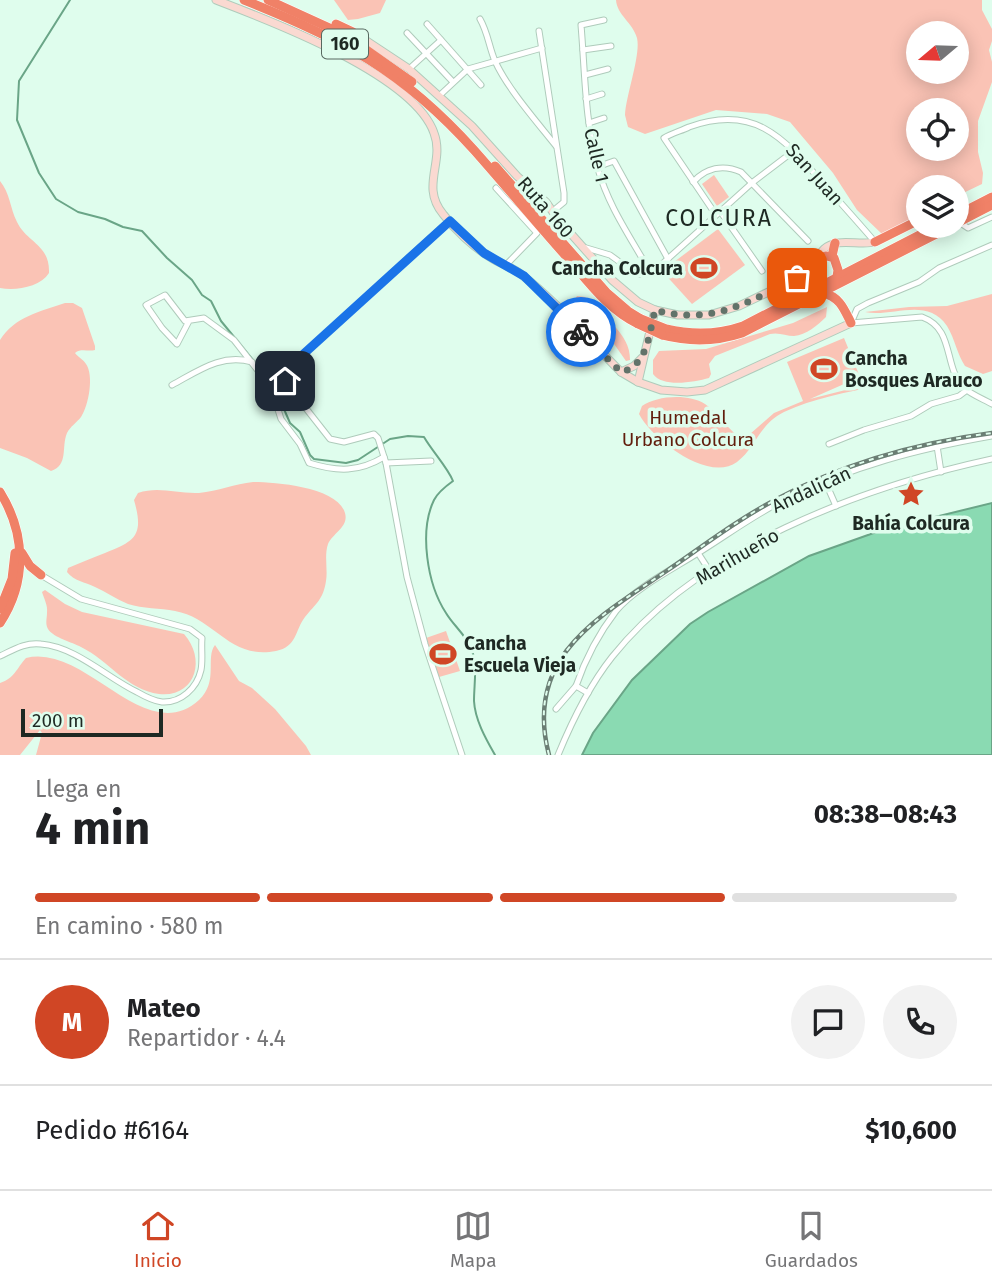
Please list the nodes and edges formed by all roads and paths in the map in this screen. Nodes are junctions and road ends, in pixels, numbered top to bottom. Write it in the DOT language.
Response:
graph roads {
  1 [pos="216,0"];
  2 [pos="244,0"];
  3 [pos="268,0"];
  4 [pos="304,15"];
  5 [pos="480,19"];
  6 [pos="604,20"];
  7 [pos="427,24"];
  8 [pos="539,31"];
  9 [pos="353,32"];
  10 [pos="407,33"];
  11 [pos="441,40"];
  12 [pos="611,46"];
  13 [pos="542,48"];
  14 [pos="583,50"];
  15 [pos="426,54"];
  16 [pos="495,61"];
  17 [pos="409,69"];
  18 [pos="468,69"];
  19 [pos="608,69"];
  20 [pos="585,75"];
  21 [pos="453,82"];
  22 [pos="481,85"];
  23 [pos="602,94"];
  24 [pos="439,96"];
  25 [pos="586,99"];
  26 [pos="604,118"];
  27 [pos="589,123"];
  28 [pos="558,148"];
  29 [pos="794,150"];
  30 [pos="597,167"];
  31 [pos="693,182"];
  32 [pos="753,182"];
  33 [pos="496,188"];
  34 [pos="992,195"];
  35 [pos="969,203"];
  36 [pos="992,205"];
  37 [pos="553,211"];
  38 [pos="969,212"];
  39 [pos="718,213"];
  40 [pos="969,216"];
  41 [pos="992,217"];
  42 [pos="450,221"];
  43 [pos="906,226"];
  44 [pos="969,228"];
  45 [pos="913,238"];
  46 [pos="927,238"];
  47 [pos="808,241"];
  48 [pos="875,242"];
  49 [pos="835,243"];
  50 [pos="992,245"];
  51 [pos="582,247"];
  52 [pos="832,256"];
  53 [pos="668,258"];
  54 [pos="818,258"];
  55 [pos="506,265"];
  56 [pos="762,271"];
  57 [pos="651,274"];
  58 [pos="837,277"];
  59 [pos="848,281"];
  60 [pos="822,293"];
  61 [pos="840,302"];
  62 [pos="655,310"];
  63 [pos="638,320"];
  64 [pos="189,321"];
  65 [pos="851,323"];
  66 [pos="664,332"];
  67 [pos="643,357"];
  68 [pos="252,362"];
  69 [pos="621,372"];
  70 [pos="638,382"];
  71 [pos="172,386"];
  72 [pos="652,387"];
  73 [pos="967,390"];
  74 [pos="992,404"];
  75 [pos="992,436"];
  76 [pos="829,444"];
  77 [pos="937,446"];
  78 [pos="384,457"];
  79 [pos="992,459"];
  80 [pos="431,461"];
  81 [pos="940,472"];
  82 [pos="825,481"];
  83 [pos="0,492"];
  84 [pos="0,501"];
  85 [pos="836,506"];
  86 [pos="20,549"];
  87 [pos="698,553"];
  88 [pos="709,570"];
  89 [pos="41,575"];
  90 [pos="16,592"];
  91 [pos="0,610"];
  92 [pos="0,623"];
  93 [pos="0,656"];
  94 [pos="576,686"];
  95 [pos="588,693"];
  96 [pos="556,709"];
  97 [pos="461,755"];
  98 [pos="558,755"];
  1 -- 42 [label="street"];
  2 -- 63 [label="highway, Ruta 160 / 160"];
  3 -- 4 [label="highway, Ruta 160 / 160"];
  4 -- 9 [label="highway"];
  4 -- 63 [label="highway, Ruta 160 / 160"];
  5 -- 16 [label="street"];
  6 -- 14 [label="street, Calle 1"];
  7 -- 11 [label="street"];
  8 -- 13 [label="street"];
  9 -- 17 [label="street"];
  10 -- 15 [label="street"];
  11 -- 15 [label="street"];
  11 -- 18 [label="street"];
  12 -- 14 [label="street"];
  13 -- 16 [label="street"];
  13 -- 28 [label="street"];
  14 -- 20 [label="street, Calle 1"];
  15 -- 17 [label="street"];
  15 -- 21 [label="street"];
  16 -- 18 [label="street"];
  16 -- 28 [label="street"];
  17 -- 24 [label="street"];
  18 -- 21 [label="street"];
  18 -- 22 [label="street"];
  19 -- 20 [label="street"];
  20 -- 25 [label="street, Calle 1"];
  21 -- 24 [label="street"];
  23 -- 25 [label="street"];
  24 -- 37 [label="street"];
  25 -- 27 [label="street, Calle 1"];
  26 -- 27 [label="street"];
  27 -- 30 [label="street, Calle 1"];
  28 -- 37 [label="street"];
  29 -- 31 [label="street, San Juan"];
  29 -- 32 [label="street"];
  29 -- 48 [label="street, San Juan"];
  30 -- 53 [label="street"];
  30 -- 57 [label="street, Calle 1"];
  31 -- 32 [label="street"];
  31 -- 39 [label="street"];
  32 -- 39 [label="street"];
  32 -- 47 [label="street"];
  33 -- 55 [label="street"];
  34 -- 35 [label="highway"];
  34 -- 38 [label="highway, Ruta 160 / 160"];
  36 -- 40 [label="highway, Ruta 160 / 160"];
  37 -- 51 [label="street"];
  39 -- 53 [label="street"];
  39 -- 56 [label="street"];
  41 -- 44 [label="street"];
  42 -- 55 [label="street"];
  42 -- 78 [label="street"];
  43 -- 48 [label="highway"];
  45 -- 58 [label="highway, Ruta 160 / 160"];
  46 -- 59 [label="highway, Ruta 160 / 160"];
  48 -- 49 [label="street"];
  49 -- 52 [label="highway"];
  49 -- 54 [label="street"];
  50 -- 65 [label="street"];
  51 -- 57 [label="street"];
  51 -- 62 [label="street"];
  52 -- 54 [label="highway"];
  52 -- 58 [label="highway"];
  53 -- 57 [label="street"];
  54 -- 62 [label="street"];
  55 -- 69 [label="street"];
  58 -- 66 [label="highway, Ruta 160 / 160"];
  59 -- 60 [label="highway, Ruta 160 / 160"];
  59 -- 61 [label="highway"];
  60 -- 61 [label="highway"];
  60 -- 66 [label="highway, Ruta 160 / 160"];
  61 -- 65 [label="highway"];
  62 -- 67 [label="street"];
  63 -- 66 [label="highway, Ruta 160 / 160, bridge"];
  64 -- 64 [label="street"];
  64 -- 68 [label="street"];
  65 -- 72 [label="street"];
  65 -- 73 [label="street"];
  67 -- 69 [label="street"];
  67 -- 70 [label="street"];
  67 -- 72 [label="street"];
  68 -- 71 [label="street"];
  68 -- 78 [label="street"];
  69 -- 70 [label="street"];
  70 -- 72 [label="street"];
  73 -- 74 [label="street"];
  73 -- 76 [label="street"];
  75 -- 77 [label="street, Andalicán"];
  77 -- 81 [label="street"];
  77 -- 82 [label="street, Andalicán"];
  78 -- 80 [label="street"];
  78 -- 97 [label="street"];
  79 -- 81 [label="street, Marihueño"];
  81 -- 85 [label="street, Marihueño"];
  82 -- 85 [label="street"];
  82 -- 87 [label="street, Andalicán"];
  83 -- 86 [label="highway"];
  84 -- 91 [label="highway"];
  85 -- 88 [label="street, Marihueño"];
  86 -- 89 [label="highway"];
  86 -- 90 [label="highway"];
  87 -- 88 [label="street"];
  87 -- 94 [label="street, Andalicán"];
  88 -- 95 [label="street, Marihueño"];
  89 -- 90 [label="highway"];
  89 -- 93 [label="street"];
  90 -- 92 [label="highway"];
  94 -- 95 [label="street"];
  94 -- 96 [label="street, Andalicán"];
  95 -- 98 [label="street, Marihueño"];
}
